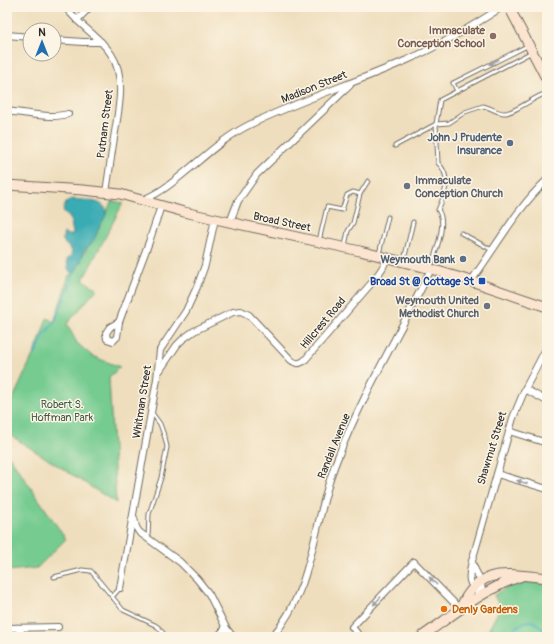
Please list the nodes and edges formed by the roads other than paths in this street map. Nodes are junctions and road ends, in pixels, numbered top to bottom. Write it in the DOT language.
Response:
graph roads {
  1 [pos="65,7"];
  2 [pos="90,7"];
  3 [pos="502,7"];
  4 [pos="509,7"];
  5 [pos="77,20"];
  6 [pos="7,35"];
  7 [pos="22,36"];
  8 [pos="62,41"];
  9 [pos="101,42"];
  10 [pos="531,48"];
  11 [pos="543,63"];
  12 [pos="547,80"];
  13 [pos="352,83"];
  14 [pos="457,91"];
  15 [pos="547,93"];
  16 [pos="7,111"];
  17 [pos="68,114"];
  18 [pos="436,124"];
  19 [pos="395,146"];
  20 [pos="547,180"];
  21 [pos="368,181"];
  22 [pos="7,185"];
  23 [pos="106,192"];
  24 [pos="360,194"];
  25 [pos="143,200"];
  26 [pos="161,206"];
  27 [pos="388,217"];
  28 [pos="215,219"];
  29 [pos="230,222"];
  30 [pos="413,222"];
  31 [pos="461,233"];
  32 [pos="319,242"];
  33 [pos="344,248"];
  34 [pos="492,250"];
  35 [pos="382,257"];
  36 [pos="403,262"];
  37 [pos="431,269"];
  38 [pos="471,281"];
  39 [pos="547,307"];
  40 [pos="119,322"];
  41 [pos="547,347"];
  42 [pos="158,373"];
  43 [pos="525,389"];
  44 [pos="547,401"];
  45 [pos="151,411"];
  46 [pos="509,431"];
  47 [pos="547,443"];
  48 [pos="497,474"];
  49 [pos="547,489"];
  50 [pos="133,514"];
  51 [pos="148,539"];
  52 [pos="472,561"];
  53 [pos="522,576"];
  54 [pos="54,577"];
  55 [pos="547,578"];
  56 [pos="477,584"];
  57 [pos="120,588"];
  58 [pos="482,596"];
  59 [pos="112,597"];
  60 [pos="460,609"];
  61 [pos="58,627"];
  62 [pos="7,628"];
  63 [pos="17,628"];
  64 [pos="226,628"];
  65 [pos="22,637"];
  66 [pos="166,637"];
  67 [pos="217,637"];
  68 [pos="233,637"];
  69 [pos="272,637"];
  70 [pos="360,637"];
  71 [pos="421,637"];
  1 -- 5 [label="street, Putnam Street"];
  2 -- 5 [label="street"];
  3 -- 13 [label="street, Madison Street"];
  4 -- 10 [label="main road"];
  5 -- 9 [label="street, Putnam Street"];
  6 -- 7 [label="street"];
  8 -- 9 [label="street"];
  9 -- 23 [label="street, Putnam Street"];
  10 -- 11 [label="main road"];
  10 -- 14 [label="lane"];
  10 -- 14 [label="lane, one-way"];
  11 -- 12 [label="main road"];
  13 -- 25 [label="street, Madison Street"];
  13 -- 29 [label="street"];
  14 -- 18 [label="lane"];
  15 -- 18 [label="lane"];
  16 -- 17 [label="street"];
  18 -- 19 [label="lane"];
  18 -- 37 [label="lane"];
  20 -- 34 [label="street"];
  21 -- 24 [label="lane"];
  22 -- 23 [label="main road, Broad Street"];
  23 -- 25 [label="main road, Broad Street"];
  24 -- 32 [label="lane"];
  24 -- 33 [label="lane"];
  25 -- 26 [label="main road, Broad Street"];
  26 -- 28 [label="main road, Broad Street"];
  26 -- 40 [label="street"];
  27 -- 35 [label="lane"];
  28 -- 29 [label="main road, Broad Street"];
  28 -- 42 [label="street, Whitman Street"];
  29 -- 32 [label="main road, Broad Street"];
  30 -- 36 [label="lane"];
  31 -- 34 [label="lane"];
  32 -- 33 [label="main road, Broad Street"];
  33 -- 35 [label="main road, Broad Street"];
  34 -- 38 [label="street"];
  35 -- 36 [label="main road, Broad Street"];
  35 -- 42 [label="street, Hillcrest Road"];
  36 -- 37 [label="main road, Broad Street"];
  37 -- 38 [label="main road, Broad Street"];
  37 -- 69 [label="street, Randall Avenue"];
  38 -- 39 [label="main road, Broad Street"];
  41 -- 43 [label="street, Shawmut Street"];
  42 -- 45 [label="street, Whitman Street"];
  43 -- 44 [label="street"];
  43 -- 46 [label="street, Shawmut Street"];
  45 -- 50 [label="street, Whitman Street"];
  45 -- 51 [label="lane"];
  46 -- 47 [label="street"];
  46 -- 48 [label="street, Shawmut Street"];
  49 -- 48 [label="street, one-way"];
  48 -- 52 [label="street, Shawmut Street"];
  50 -- 51 [label="street"];
  50 -- 57 [label="street, Whitman Street"];
  51 -- 64 [label="street"];
  52 -- 56 [label="street, Shawmut Street"];
  52 -- 56 [label="street, Shawmut Street"];
  53 -- 55 [label="main road"];
  53 -- 56 [label="main road"];
  53 -- 58 [label="main road"];
  54 -- 59 [label="lane"];
  56 -- 58 [label="street, Shawmut Street"];
  56 -- 58 [label="street, Shawmut Street"];
  56 -- 60 [label="main road"];
  57 -- 59 [label="lane, Whitman Street"];
  58 -- 60 [label="main road"];
  59 -- 66 [label="lane"];
  60 -- 70 [label="street, one-way"];
  60 -- 71 [label="main road"];
  61 -- 63 [label="street"];
  62 -- 63 [label="street"];
  63 -- 65 [label="street"];
  64 -- 67 [label="street"];
  64 -- 68 [label="street"];
}
